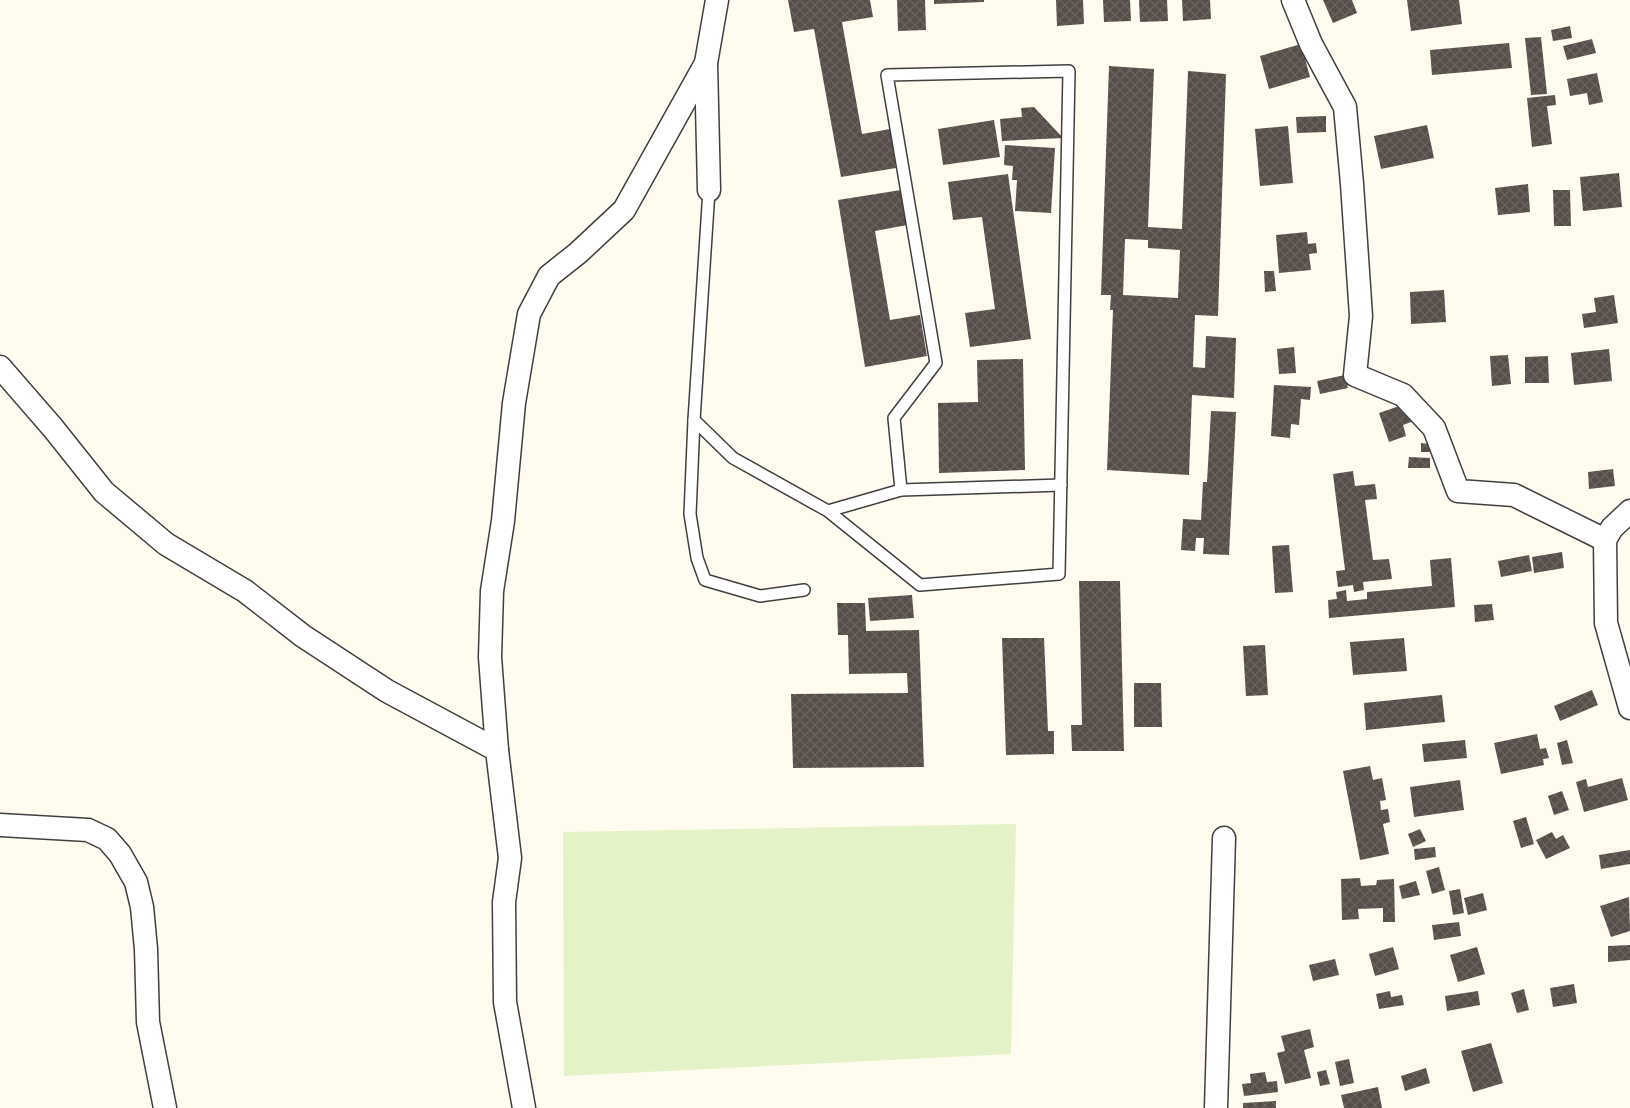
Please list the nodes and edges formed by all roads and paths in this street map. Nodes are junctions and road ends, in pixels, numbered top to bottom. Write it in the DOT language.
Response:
graph roads {
  1 [pos="717,0"];
  2 [pos="1293,0"];
  3 [pos="706,63"];
  4 [pos="709,190"];
  5 [pos="0,367"];
  6 [pos="694,420"];
  7 [pos="1061,485"];
  8 [pos="901,490"];
  9 [pos="828,511"];
  10 [pos="1630,511"];
  11 [pos="1605,540"];
  12 [pos="804,590"];
  13 [pos="1630,708"];
  14 [pos="497,750"];
  15 [pos="0,825"];
  16 [pos="1224,838"];
  17 [pos="165,1108"];
  18 [pos="524,1108"];
  19 [pos="1216,1108"];
  1 -- 3 [label="street"];
  2 -- 11 [label="street"];
  3 -- 4 [label="street"];
  3 -- 14 [label="street"];
  4 -- 6 [label="lane"];
  5 -- 14 [label="street"];
  6 -- 9 [label="lane"];
  6 -- 12 [label="lane"];
  7 -- 8 [label="lane"];
  7 -- 8 [label="lane"];
  7 -- 9 [label="lane"];
  8 -- 9 [label="lane"];
  10 -- 11 [label="street"];
  11 -- 13 [label="street"];
  14 -- 18 [label="street"];
  15 -- 17 [label="street"];
  16 -- 19 [label="street"];
}
